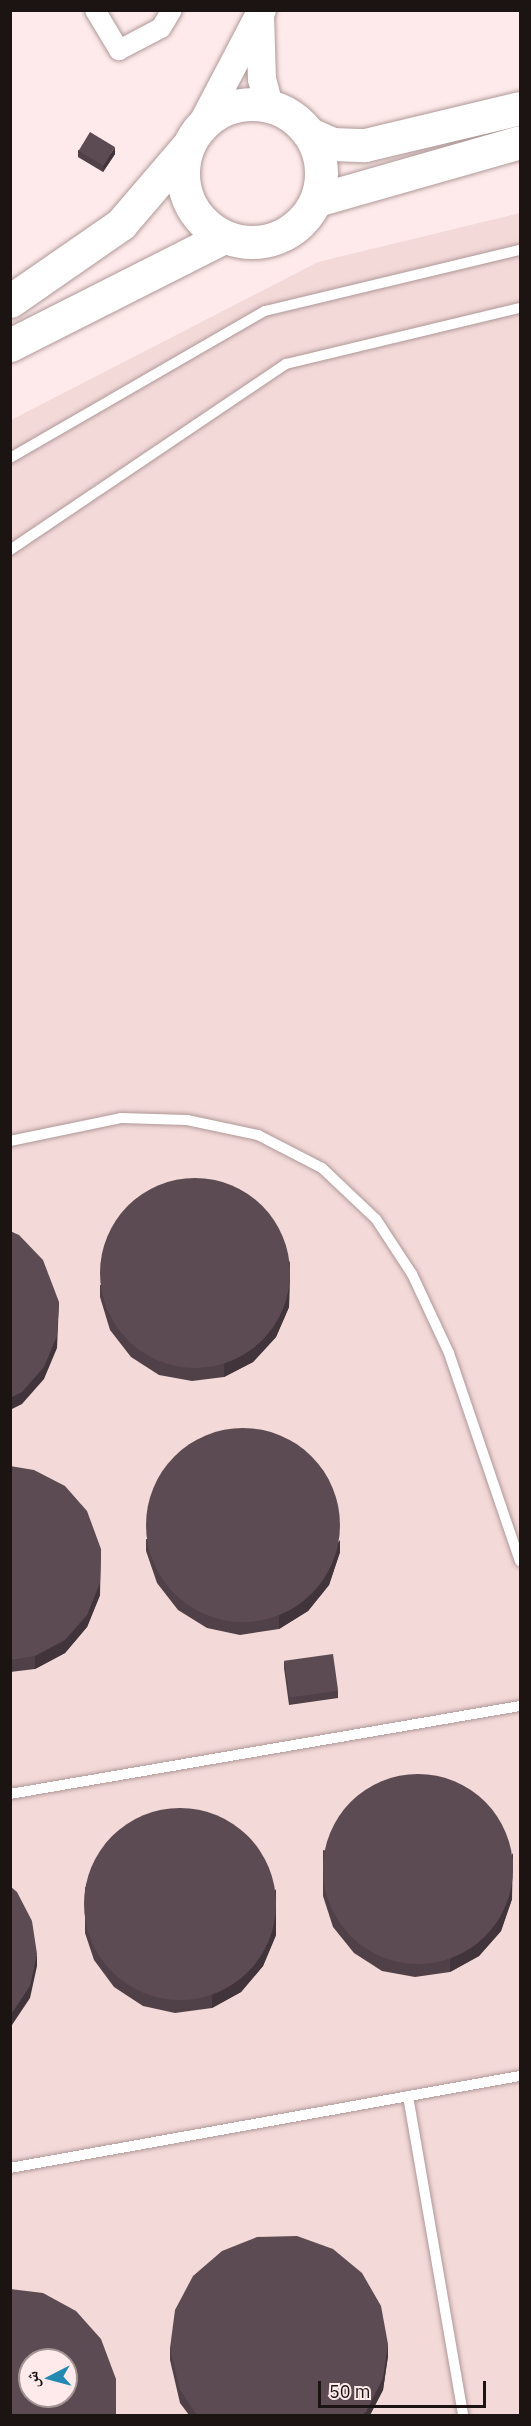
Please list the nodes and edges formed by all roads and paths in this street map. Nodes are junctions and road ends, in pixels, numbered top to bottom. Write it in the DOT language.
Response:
graph roads {
  1 [pos="94,10"];
  2 [pos="172,10"];
  3 [pos="261,12"];
  4 [pos="269,106"];
  5 [pos="520,108"];
  6 [pos="310,134"];
  7 [pos="195,135"];
  8 [pos="520,142"];
  9 [pos="317,200"];
  10 [pos="224,237"];
  11 [pos="520,250"];
  12 [pos="10,301"];
  13 [pos="520,308"];
  14 [pos="10,345"];
  15 [pos="10,458"];
  16 [pos="10,550"];
  17 [pos="10,1141"];
  18 [pos="520,1561"];
  19 [pos="520,1706"];
  20 [pos="10,1794"];
  21 [pos="520,2076"];
  22 [pos="408,2096"];
  23 [pos="10,2168"];
  24 [pos="463,2415"];
  1 -- 2 [label="street"];
  3 -- 4 [label="main road"];
  3 -- 7 [label="main road"];
  4 -- 6 [label="highway"];
  4 -- 7 [label="highway"];
  5 -- 6 [label="highway"];
  6 -- 9 [label="highway"];
  7 -- 10 [label="highway"];
  7 -- 12 [label="highway"];
  8 -- 9 [label="highway"];
  9 -- 10 [label="highway"];
  10 -- 14 [label="highway"];
  11 -- 15 [label="lane"];
  13 -- 16 [label="lane"];
  17 -- 18 [label="lane"];
  19 -- 20 [label="lane"];
  21 -- 22 [label="lane"];
  22 -- 23 [label="lane"];
  22 -- 24 [label="lane"];
}
